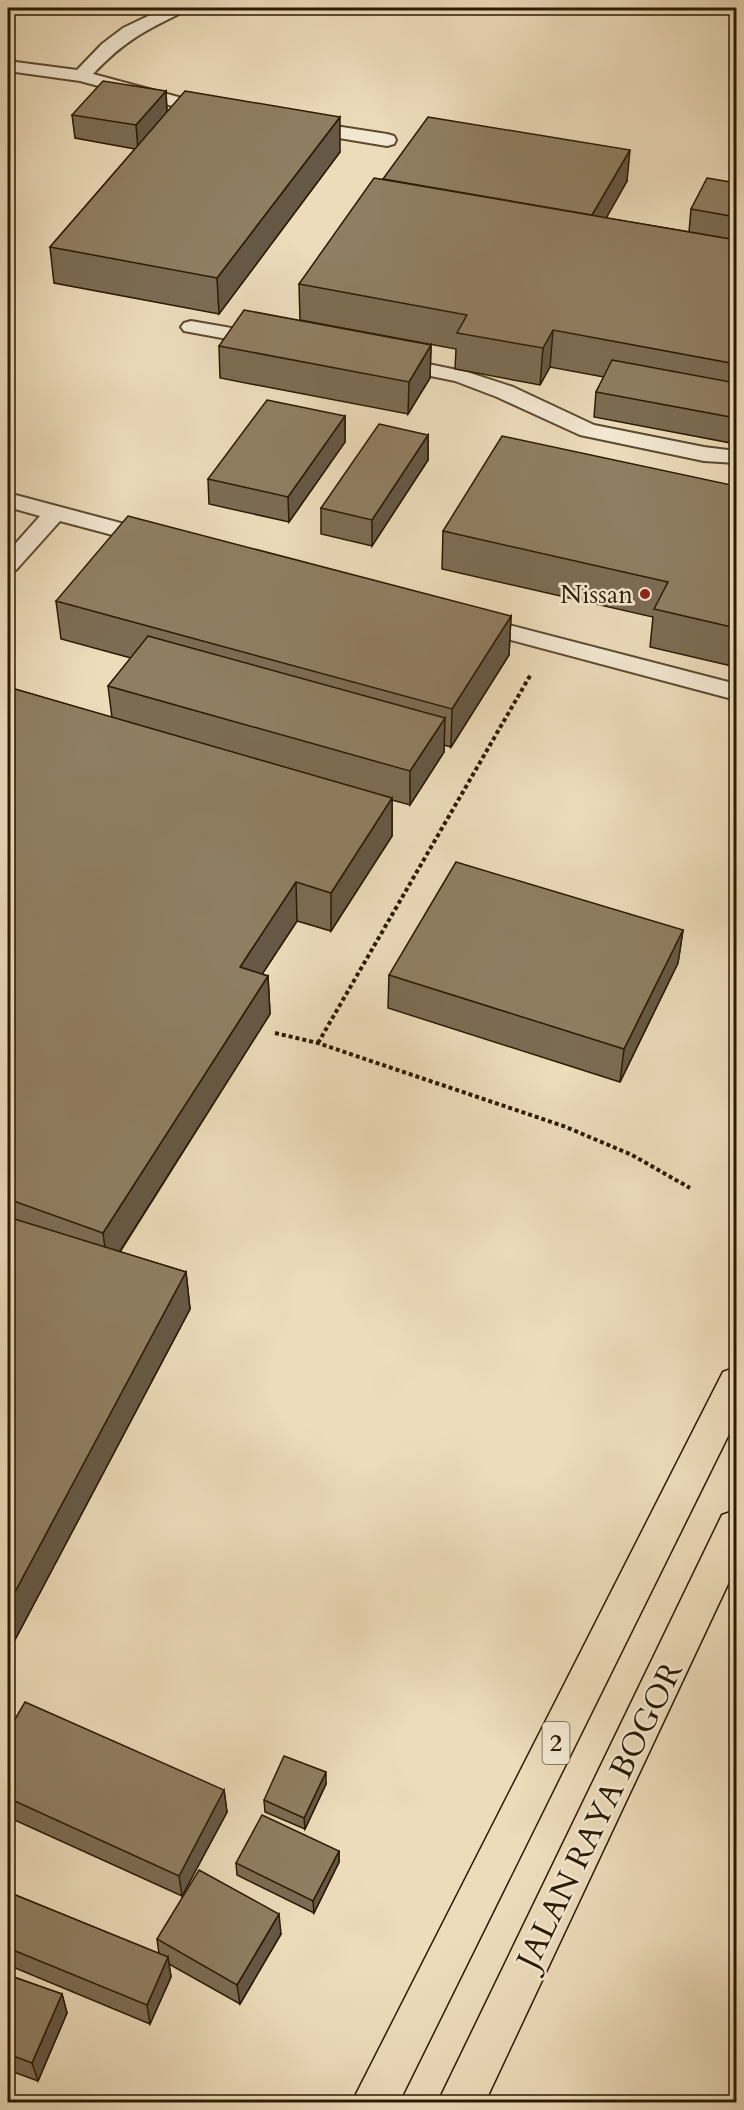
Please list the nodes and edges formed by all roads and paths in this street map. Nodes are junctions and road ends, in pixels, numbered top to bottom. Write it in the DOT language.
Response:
graph roads {
  1 [pos="177,8"];
  2 [pos="8,66"];
  3 [pos="81,76"];
  4 [pos="230,115"];
  5 [pos="285,124"];
  6 [pos="387,140"];
  7 [pos="191,327"];
  8 [pos="284,343"];
  9 [pos="376,360"];
  10 [pos="736,457"];
  11 [pos="8,500"];
  12 [pos="55,513"];
  13 [pos="181,546"];
  14 [pos="8,565"];
  15 [pos="457,618"];
  16 [pos="549,643"];
  17 [pos="736,692"];
  18 [pos="275,1033"];
  19 [pos="318,1043"];
  20 [pos="690,1188"];
  21 [pos="736,1383"];
  22 [pos="736,1527"];
  23 [pos="375,2103"];
  24 [pos="461,2103"];
  1 -- 3 [label="lane"];
  2 -- 3 [label="lane"];
  3 -- 4 [label="lane"];
  5 -- 6 [label="lane"];
  7 -- 8 [label="lane"];
  9 -- 10 [label="lane"];
  11 -- 12 [label="lane"];
  12 -- 13 [label="lane"];
  12 -- 14 [label="lane"];
  15 -- 16 [label="lane"];
  16 -- 17 [label="lane"];
  16 -- 19 [label="path"];
  18 -- 19 [label="path"];
  19 -- 20 [label="path"];
  21 -- 23 [label="highway, 2"];
  22 -- 24 [label="highway, JALAN RAYA BOGOR"];
}
